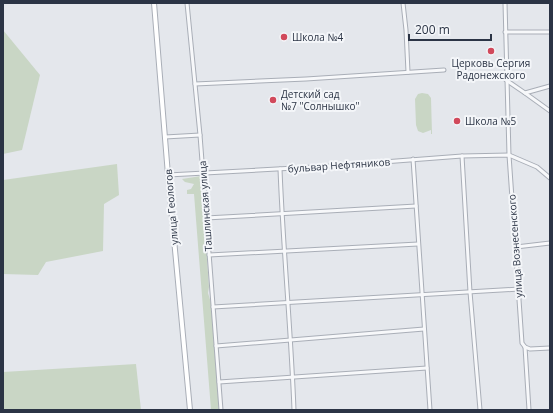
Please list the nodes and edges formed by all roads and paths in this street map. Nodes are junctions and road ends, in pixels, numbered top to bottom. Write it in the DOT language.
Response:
graph roads {
  1 [pos="154,3"];
  2 [pos="187,3"];
  3 [pos="403,3"];
  4 [pos="505,3"];
  5 [pos="505,32"];
  6 [pos="550,32"];
  7 [pos="444,70"];
  8 [pos="408,72"];
  9 [pos="506,80"];
  10 [pos="195,84"];
  11 [pos="550,86"];
  12 [pos="525,93"];
  13 [pos="550,111"];
  14 [pos="200,135"];
  15 [pos="165,137"];
  16 [pos="509,155"];
  17 [pos="462,156"];
  18 [pos="413,160"];
  19 [pos="280,168"];
  20 [pos="202,174"];
  21 [pos="168,175"];
  22 [pos="550,178"];
  23 [pos="416,206"];
  24 [pos="282,214"];
  25 [pos="206,218"];
  26 [pos="550,243"];
  27 [pos="418,244"];
  28 [pos="516,247"];
  29 [pos="284,251"];
  30 [pos="209,255"];
  31 [pos="519,289"];
  32 [pos="470,292"];
  33 [pos="421,295"];
  34 [pos="288,302"];
  35 [pos="213,307"];
  36 [pos="424,330"];
  37 [pos="290,340"];
  38 [pos="216,346"];
  39 [pos="525,346"];
  40 [pos="550,348"];
  41 [pos="427,368"];
  42 [pos="293,377"];
  43 [pos="219,382"];
  44 [pos="190,410"];
  45 [pos="221,410"];
  46 [pos="294,410"];
  47 [pos="430,410"];
  48 [pos="480,410"];
  49 [pos="529,410"];
  1 -- 15 [label="main road, улица Геологов"];
  2 -- 10 [label="street, Ташлинская улица"];
  3 -- 8 [label="street"];
  4 -- 5 [label="street, улица Вознесенского"];
  5 -- 6 [label="street"];
  5 -- 9 [label="street, улица Вознесенского"];
  7 -- 8 [label="street"];
  8 -- 10 [label="street"];
  9 -- 12 [label="street"];
  9 -- 16 [label="street, улица Вознесенского"];
  10 -- 14 [label="street, Ташлинская улица"];
  11 -- 12 [label="street"];
  12 -- 13 [label="street"];
  14 -- 15 [label="street"];
  14 -- 20 [label="street, Ташлинская улица"];
  15 -- 21 [label="main road, улица Геологов"];
  16 -- 17 [label="street, бульвар Нефтяников"];
  16 -- 22 [label="street"];
  16 -- 28 [label="street, улица Вознесенского"];
  17 -- 18 [label="street, бульвар Нефтяников"];
  17 -- 32 [label="street"];
  18 -- 19 [label="street, бульвар Нефтяников"];
  18 -- 23 [label="street"];
  19 -- 20 [label="street, бульвар Нефтяников"];
  19 -- 24 [label="street"];
  20 -- 21 [label="street, бульвар Нефтяников"];
  20 -- 25 [label="street, Ташлинская улица"];
  21 -- 44 [label="main road, улица Геологов"];
  23 -- 24 [label="street"];
  23 -- 27 [label="street"];
  24 -- 25 [label="street"];
  24 -- 29 [label="street"];
  25 -- 30 [label="street, Ташлинская улица"];
  26 -- 28 [label="street"];
  27 -- 29 [label="street"];
  27 -- 33 [label="street"];
  28 -- 31 [label="street, улица Вознесенского"];
  29 -- 30 [label="street"];
  29 -- 34 [label="street"];
  30 -- 35 [label="street, Ташлинская улица"];
  31 -- 32 [label="street"];
  31 -- 39 [label="street, улица Вознесенского"];
  32 -- 33 [label="street"];
  32 -- 48 [label="street"];
  33 -- 34 [label="street"];
  33 -- 36 [label="street"];
  34 -- 35 [label="street"];
  34 -- 37 [label="street"];
  35 -- 38 [label="street, Ташлинская улица"];
  36 -- 37 [label="street"];
  36 -- 41 [label="street"];
  37 -- 38 [label="street"];
  37 -- 42 [label="street"];
  38 -- 43 [label="street, Ташлинская улица"];
  39 -- 40 [label="street"];
  39 -- 49 [label="street, улица Вознесенского"];
  41 -- 42 [label="street"];
  41 -- 47 [label="street"];
  42 -- 43 [label="street"];
  42 -- 46 [label="street"];
  43 -- 45 [label="street, Ташлинская улица"];
}
